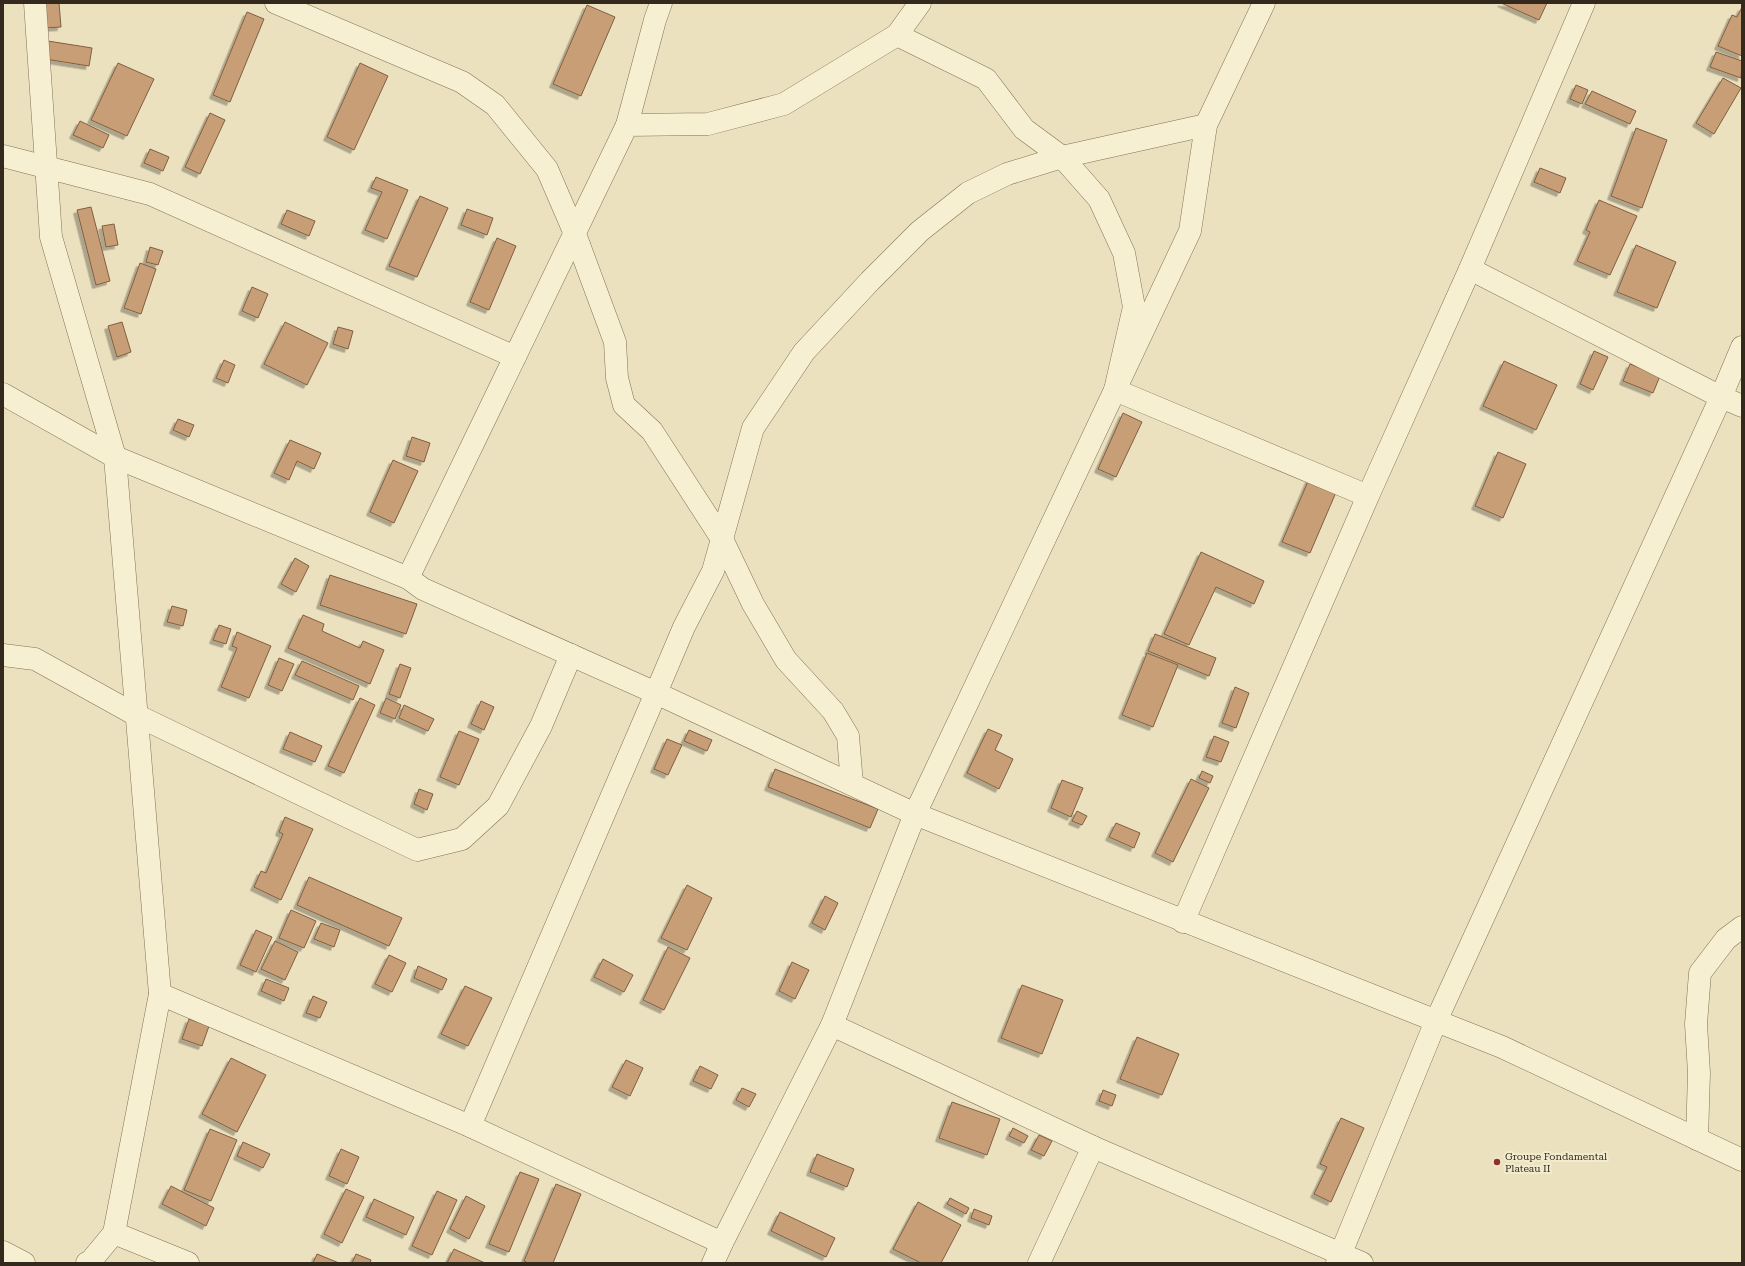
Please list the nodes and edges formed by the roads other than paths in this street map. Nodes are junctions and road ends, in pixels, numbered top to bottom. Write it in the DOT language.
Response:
graph roads {
  1 [pos="35,3"];
  2 [pos="276,3"];
  3 [pos="661,3"];
  4 [pos="920,3"];
  5 [pos="1264,3"];
  6 [pos="1584,3"];
  7 [pos="897,35"];
  8 [pos="627,125"];
  9 [pos="1206,126"];
  10 [pos="3,156"];
  11 [pos="1062,157"];
  12 [pos="46,167"];
  13 [pos="575,234"];
  14 [pos="1470,269"];
  15 [pos="1742,348"];
  16 [pos="515,357"];
  17 [pos="1115,390"];
  18 [pos="3,394"];
  19 [pos="1721,397"];
  20 [pos="1742,406"];
  21 [pos="115,457"];
  22 [pos="1368,496"];
  23 [pos="722,539"];
  24 [pos="408,578"];
  25 [pos="571,655"];
  26 [pos="6,659"];
  27 [pos="656,692"];
  28 [pos="136,715"];
  29 [pos="852,784"];
  30 [pos="915,814"];
  31 [pos="1183,922"];
  32 [pos="1742,927"];
  33 [pos="160,994"];
  34 [pos="1436,1021"];
  35 [pos="832,1025"];
  36 [pos="470,1126"];
  37 [pos="1697,1139"];
  38 [pos="1093,1147"];
  39 [pos="1742,1160"];
  40 [pos="114,1233"];
  41 [pos="722,1243"];
  42 [pos="3,1252"];
  43 [pos="1339,1259"];
  44 [pos="24,1263"];
  45 [pos="87,1263"];
  46 [pos="188,1263"];
  47 [pos="713,1263"];
  48 [pos="1039,1263"];
  49 [pos="1362,1263"];
  1 -- 12 [label="street"];
  2 -- 13 [label="street"];
  3 -- 8 [label="street"];
  4 -- 7 [label="street"];
  5 -- 9 [label="street"];
  6 -- 14 [label="street"];
  7 -- 8 [label="street"];
  7 -- 11 [label="street"];
  8 -- 13 [label="street"];
  9 -- 11 [label="street"];
  9 -- 17 [label="street"];
  10 -- 12 [label="street"];
  11 -- 17 [label="street"];
  11 -- 23 [label="street"];
  12 -- 16 [label="street"];
  12 -- 21 [label="street"];
  13 -- 16 [label="street"];
  13 -- 23 [label="street"];
  14 -- 19 [label="street"];
  14 -- 22 [label="street"];
  15 -- 19 [label="street"];
  16 -- 24 [label="street"];
  17 -- 22 [label="street"];
  17 -- 30 [label="street"];
  18 -- 21 [label="street"];
  19 -- 20 [label="street"];
  19 -- 34 [label="street"];
  21 -- 24 [label="street"];
  21 -- 28 [label="street"];
  22 -- 31 [label="street"];
  23 -- 27 [label="street"];
  23 -- 29 [label="street"];
  24 -- 25 [label="street"];
  25 -- 27 [label="street"];
  25 -- 28 [label="street"];
  26 -- 28 [label="street"];
  27 -- 29 [label="street"];
  27 -- 36 [label="street"];
  28 -- 33 [label="street"];
  29 -- 30 [label="street"];
  30 -- 31 [label="street"];
  30 -- 35 [label="street"];
  31 -- 34 [label="street"];
  32 -- 37 [label="street"];
  33 -- 36 [label="street"];
  33 -- 40 [label="street"];
  34 -- 37 [label="street"];
  34 -- 43 [label="street"];
  35 -- 38 [label="street"];
  35 -- 41 [label="street"];
  36 -- 41 [label="street"];
  37 -- 39 [label="street"];
  38 -- 43 [label="street"];
  38 -- 48 [label="street"];
  40 -- 45 [label="street"];
  40 -- 46 [label="street"];
  41 -- 47 [label="street"];
  42 -- 44 [label="street"];
  43 -- 49 [label="street"];
}
